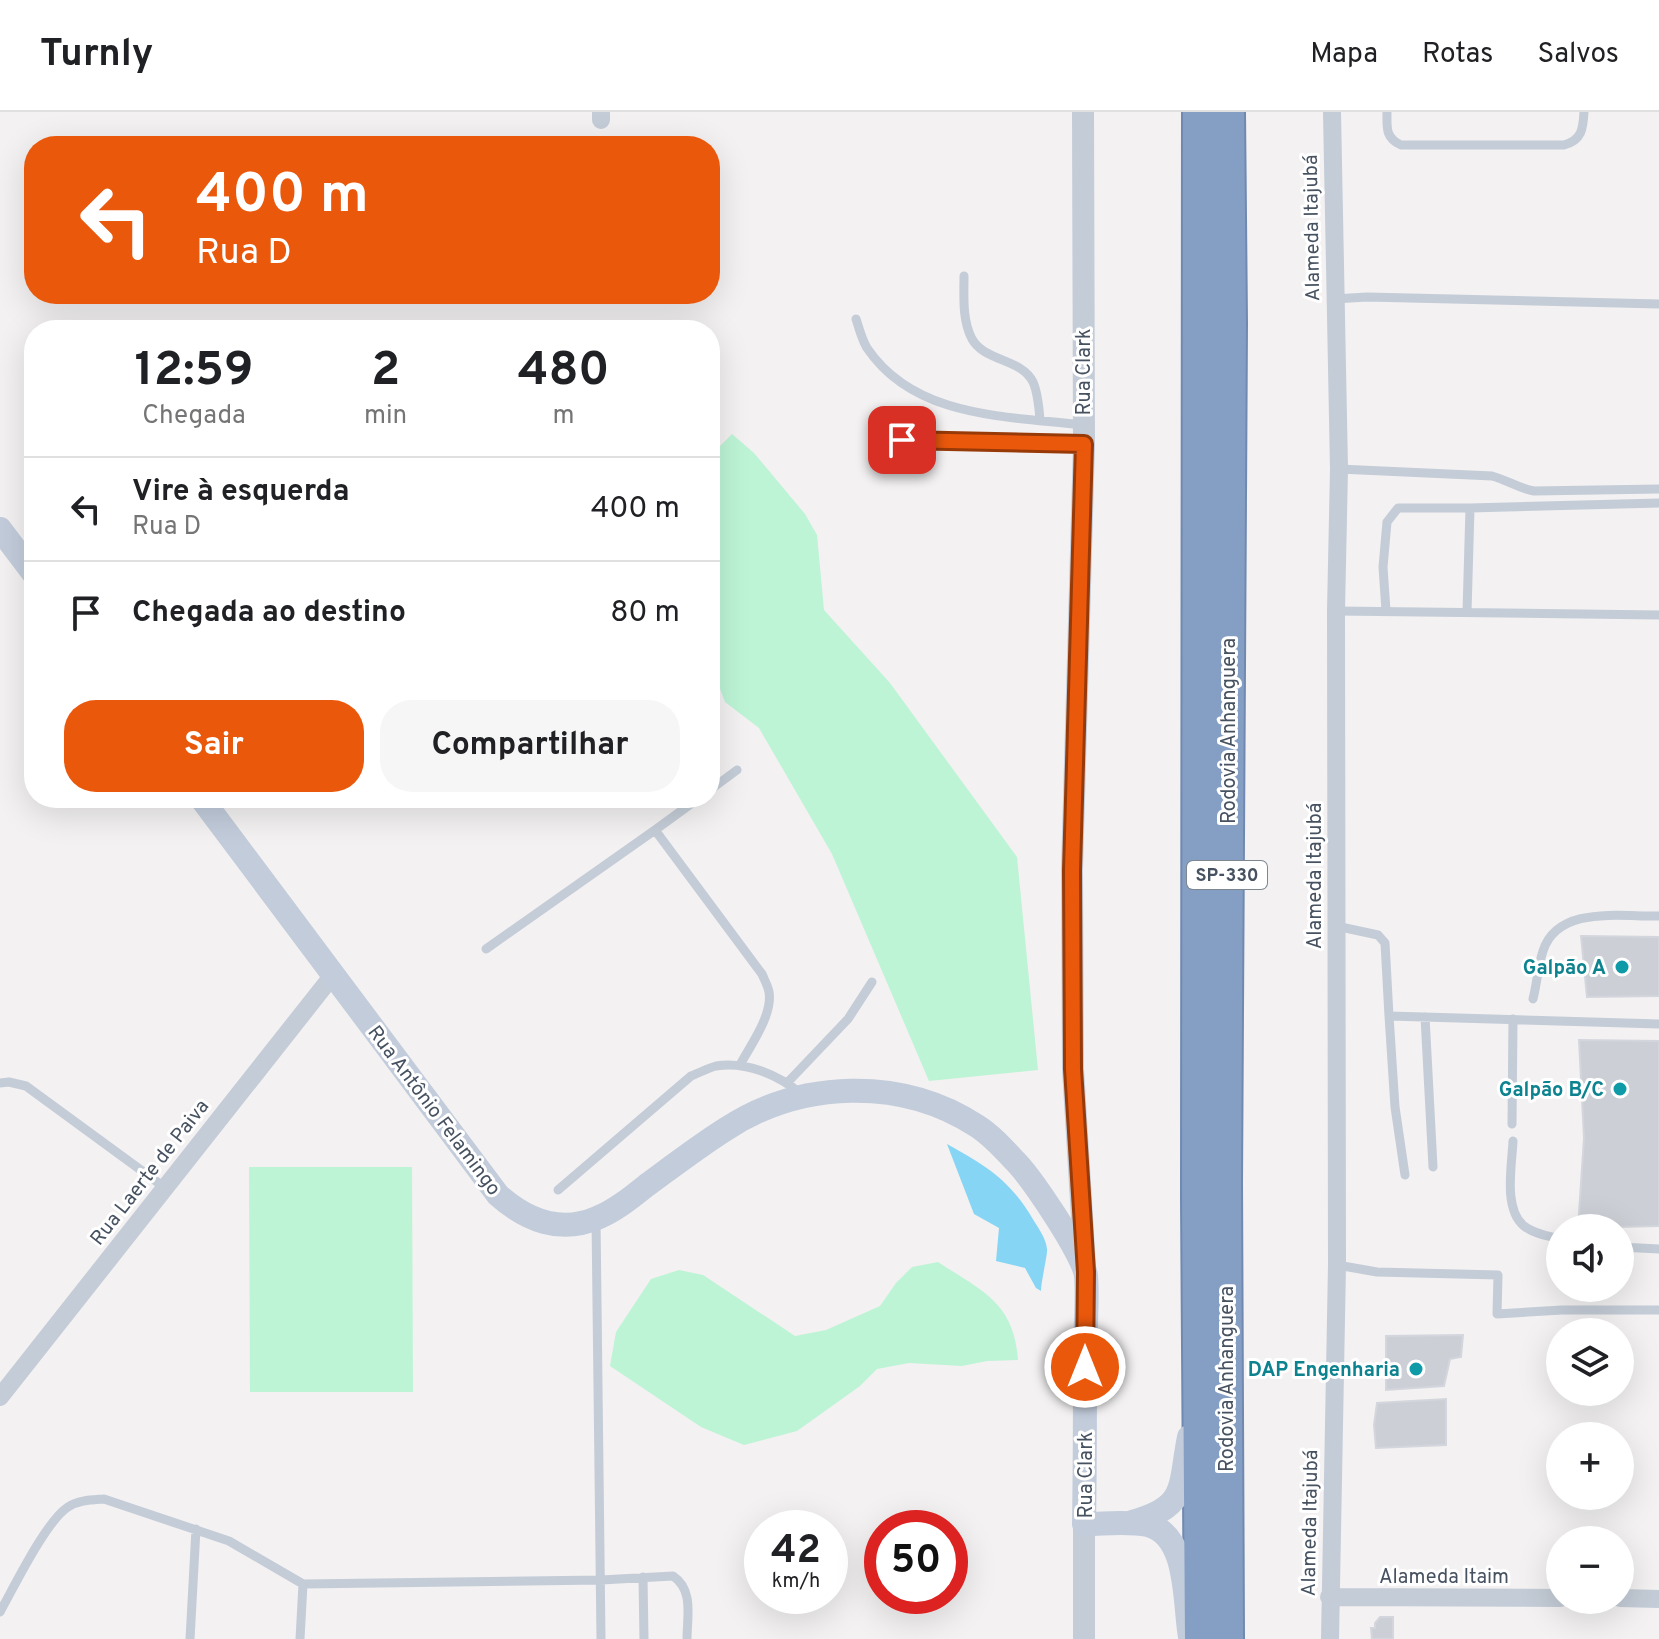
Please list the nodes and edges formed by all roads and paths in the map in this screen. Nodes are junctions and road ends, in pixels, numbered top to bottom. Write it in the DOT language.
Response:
graph roads {
  1 [pos="1083,112"];
  2 [pos="1199,112"];
  3 [pos="1228,112"];
  4 [pos="1332,112"];
  5 [pos="1387,112"];
  6 [pos="1584,112"];
  7 [pos="964,276"];
  8 [pos="1334,299"];
  9 [pos="1659,304"];
  10 [pos="856,319"];
  11 [pos="1040,420"];
  12 [pos="1084,435"];
  13 [pos="902,440"];
  14 [pos="1339,469"];
  15 [pos="1659,489"];
  16 [pos="1659,503"];
  17 [pos="1470,508"];
  18 [pos="0,529"];
  19 [pos="24,561"];
  20 [pos="1336,611"];
  21 [pos="1386,611"];
  22 [pos="1467,612"];
  23 [pos="1659,615"];
  24 [pos="737,770"];
  25 [pos="720,783"];
  26 [pos="208,808"];
  27 [pos="685,808"];
  28 [pos="655,830"];
  29 [pos="1659,916"];
  30 [pos="1336,926"];
  31 [pos="486,949"];
  32 [pos="333,975"];
  33 [pos="872,982"];
  34 [pos="1533,999"];
  35 [pos="1389,1016"];
  36 [pos="1425,1017"];
  37 [pos="1513,1019"];
  38 [pos="1659,1024"];
  39 [pos="740,1065"];
  40 [pos="0,1083"];
  41 [pos="796,1089"];
  42 [pos="1512,1124"];
  43 [pos="1513,1141"];
  44 [pos="1433,1167"];
  45 [pos="1405,1175"];
  46 [pos="164,1187"];
  47 [pos="558,1190"];
  48 [pos="596,1219"];
  49 [pos="1546,1235"];
  50 [pos="1634,1248"];
  51 [pos="1659,1249"];
  52 [pos="1337,1265"];
  53 [pos="1086,1272"];
  54 [pos="1659,1310"];
  55 [pos="1199,1387"];
  56 [pos="0,1397"];
  57 [pos="1084,1524"];
  58 [pos="1125,1524"];
  59 [pos="196,1529"];
  60 [pos="643,1577"];
  61 [pos="601,1580"];
  62 [pos="303,1584"];
  63 [pos="1329,1597"];
  64 [pos="1546,1598"];
  65 [pos="1634,1598"];
  66 [pos="1659,1599"];
  67 [pos="0,1612"];
  68 [pos="190,1639"];
  69 [pos="300,1639"];
  70 [pos="601,1639"];
  71 [pos="644,1639"];
  72 [pos="687,1639"];
  73 [pos="1084,1639"];
  74 [pos="1190,1639"];
  75 [pos="1201,1639"];
  76 [pos="1227,1639"];
  77 [pos="1330,1639"];
  1 -- 12 [label="street, Rua Clark"];
  2 -- 55 [label="highway, Rodovia Anhanguera / SP-330"];
  3 -- 76 [label="highway, Rodovia Anhanguera / SP-330"];
  4 -- 8 [label="street, Alameda Itajubá"];
  5 -- 6 [label="lane"];
  7 -- 11 [label="lane"];
  8 -- 9 [label="lane"];
  8 -- 14 [label="street, Alameda Itajubá"];
  10 -- 11 [label="lane"];
  11 -- 12 [label="lane"];
  12 -- 13 [label="street"];
  12 -- 53 [label="street, Rua Clark"];
  14 -- 15 [label="lane"];
  14 -- 20 [label="street, Alameda Itajubá"];
  16 -- 17 [label="lane"];
  17 -- 21 [label="lane"];
  17 -- 22 [label="lane"];
  18 -- 19 [label="main road"];
  20 -- 21 [label="lane"];
  20 -- 30 [label="street, Alameda Itajubá"];
  21 -- 22 [label="lane"];
  22 -- 23 [label="lane"];
  24 -- 25 [label="lane"];
  26 -- 32 [label="main road, Rua Antônio Felamingo"];
  27 -- 28 [label="lane"];
  28 -- 31 [label="lane"];
  28 -- 39 [label="lane"];
  29 -- 34 [label="lane"];
  30 -- 35 [label="lane"];
  30 -- 52 [label="street, Alameda Itajubá"];
  32 -- 46 [label="street, Rua Laerte de Paiva"];
  32 -- 48 [label="main road, Rua Antônio Felamingo"];
  33 -- 41 [label="lane"];
  35 -- 36 [label="lane"];
  35 -- 45 [label="lane"];
  36 -- 37 [label="lane"];
  36 -- 44 [label="lane"];
  37 -- 38 [label="lane"];
  37 -- 42 [label="lane"];
  39 -- 41 [label="lane"];
  39 -- 47 [label="lane"];
  40 -- 46 [label="lane"];
  41 -- 48 [label="main road, Rua Antônio Felamingo"];
  41 -- 53 [label="main road, Rua Antônio Felamingo"];
  43 -- 49 [label="lane"];
  46 -- 56 [label="street, Rua Laerte de Paiva"];
  48 -- 61 [label="lane"];
  50 -- 51 [label="lane"];
  52 -- 54 [label="lane"];
  52 -- 63 [label="street, Alameda Itajubá"];
  53 -- 57 [label="main road, Rua Clark"];
  55 -- 58 [label="main road"];
  55 -- 75 [label="highway, Rodovia Anhanguera / SP-330"];
  57 -- 58 [label="main road"];
  57 -- 73 [label="street, Rua Clark"];
  58 -- 74 [label="main road"];
  59 -- 62 [label="lane"];
  59 -- 67 [label="lane"];
  59 -- 68 [label="lane"];
  60 -- 61 [label="lane"];
  60 -- 71 [label="lane"];
  60 -- 72 [label="lane"];
  61 -- 62 [label="lane"];
  61 -- 70 [label="lane"];
  62 -- 69 [label="lane"];
  63 -- 64 [label="street, Alameda Itaim"];
  63 -- 77 [label="street, Alameda Itajubá"];
  65 -- 66 [label="street"];
}
